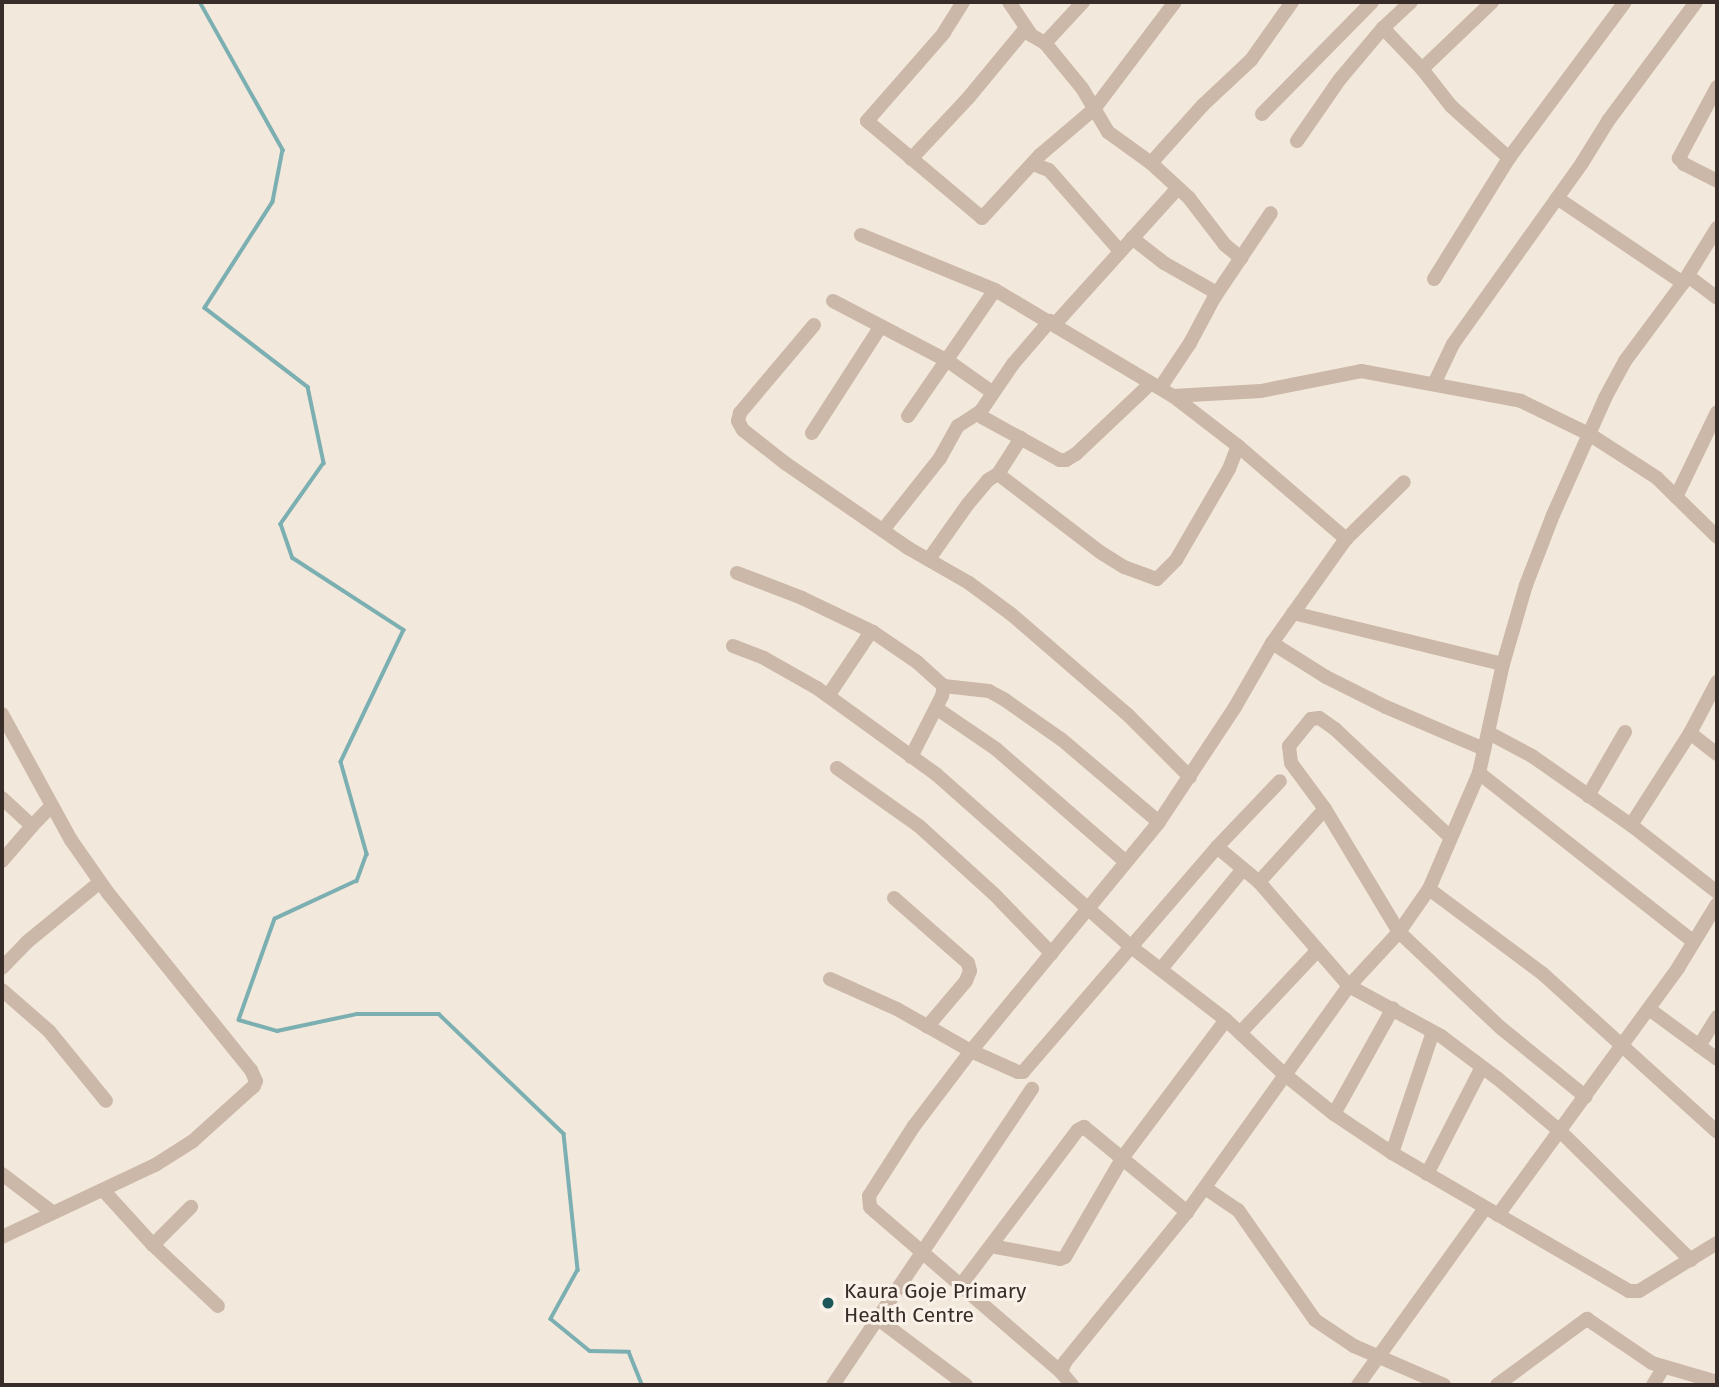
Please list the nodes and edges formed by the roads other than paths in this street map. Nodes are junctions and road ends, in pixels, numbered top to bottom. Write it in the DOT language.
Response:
graph roads {
  1 [pos="963,2"];
  2 [pos="1009,2"];
  3 [pos="1083,2"];
  4 [pos="1175,2"];
  5 [pos="1292,2"];
  6 [pos="1373,2"];
  7 [pos="1411,2"];
  8 [pos="1492,2"];
  9 [pos="1625,2"];
  10 [pos="1696,2"];
  11 [pos="1026,28"];
  12 [pos="1383,28"];
  13 [pos="1045,43"];
  14 [pos="1422,69"];
  15 [pos="1717,87"];
  16 [pos="1094,109"];
  17 [pos="1262,114"];
  18 [pos="1297,141"];
  19 [pos="1509,158"];
  20 [pos="911,159"];
  21 [pos="1151,163"];
  22 [pos="1032,164"];
  23 [pos="1717,181"];
  24 [pos="1178,188"];
  25 [pos="1558,198"];
  26 [pos="1271,213"];
  27 [pos="1717,228"];
  28 [pos="861,235"];
  29 [pos="1132,238"];
  30 [pos="1120,251"];
  31 [pos="1241,258"];
  32 [pos="1434,279"];
  33 [pos="1686,280"];
  34 [pos="995,290"];
  35 [pos="1217,293"];
  36 [pos="1717,298"];
  37 [pos="833,301"];
  38 [pos="1053,323"];
  39 [pos="814,326"];
  40 [pos="881,326"];
  41 [pos="948,361"];
  42 [pos="1434,384"];
  43 [pos="1156,385"];
  44 [pos="992,392"];
  45 [pos="1173,396"];
  46 [pos="981,411"];
  47 [pos="1717,412"];
  48 [pos="908,416"];
  49 [pos="812,433"];
  50 [pos="1589,434"];
  51 [pos="1021,438"];
  52 [pos="1238,446"];
  53 [pos="998,474"];
  54 [pos="1404,482"];
  55 [pos="1676,497"];
  56 [pos="883,530"];
  57 [pos="1717,537"];
  58 [pos="1346,539"];
  59 [pos="929,559"];
  60 [pos="737,573"];
  61 [pos="1293,613"];
  62 [pos="870,633"];
  63 [pos="1272,643"];
  64 [pos="733,646"];
  65 [pos="1503,664"];
  66 [pos="1717,682"];
  67 [pos="944,686"];
  68 [pos="828,696"];
  69 [pos="936,708"];
  70 [pos="2,714"];
  71 [pos="1625,732"];
  72 [pos="1489,733"];
  73 [pos="1690,733"];
  74 [pos="1484,749"];
  75 [pos="1717,754"];
  76 [pos="911,757"];
  77 [pos="837,768"];
  78 [pos="1479,773"];
  79 [pos="1190,777"];
  80 [pos="1280,781"];
  81 [pos="1588,796"];
  82 [pos="2,798"];
  83 [pos="51,806"];
  84 [pos="1325,810"];
  85 [pos="1159,822"];
  86 [pos="1631,825"];
  87 [pos="32,826"];
  88 [pos="1450,837"];
  89 [pos="1217,847"];
  90 [pos="2,861"];
  91 [pos="1126,862"];
  92 [pos="1243,869"];
  93 [pos="1259,881"];
  94 [pos="100,882"];
  95 [pos="1429,889"];
  96 [pos="1717,892"];
  97 [pos="894,898"];
  98 [pos="1717,904"];
  99 [pos="1089,909"];
  100 [pos="1399,932"];
  101 [pos="1694,942"];
  102 [pos="1130,946"];
  103 [pos="1317,951"];
  104 [pos="1052,954"];
  105 [pos="2,968"];
  106 [pos="1161,969"];
  107 [pos="830,979"];
  108 [pos="1349,986"];
  109 [pos="2,990"];
  110 [pos="1393,1008"];
  111 [pos="1649,1009"];
  112 [pos="1717,1017"];
  113 [pos="1226,1020"];
  114 [pos="927,1027"];
  115 [pos="1433,1032"];
  116 [pos="1240,1033"];
  117 [pos="1699,1046"];
  118 [pos="1621,1048"];
  119 [pos="971,1051"];
  120 [pos="1717,1059"];
  121 [pos="1482,1067"];
  122 [pos="1284,1074"];
  123 [pos="1032,1089"];
  124 [pos="1586,1097"];
  125 [pos="106,1101"];
  126 [pos="1334,1114"];
  127 [pos="1560,1131"];
  128 [pos="1717,1132"];
  129 [pos="1392,1153"];
  130 [pos="1121,1161"];
  131 [pos="2,1174"];
  132 [pos="1427,1174"];
  133 [pos="1205,1188"];
  134 [pos="103,1190"];
  135 [pos="191,1207"];
  136 [pos="1492,1211"];
  137 [pos="52,1212"];
  138 [pos="1187,1212"];
  139 [pos="2,1237"];
  140 [pos="1717,1243"];
  141 [pos="153,1245"];
  142 [pos="991,1247"];
  143 [pos="925,1253"];
  144 [pos="1691,1260"];
  145 [pos="961,1284"];
  146 [pos="218,1306"];
  147 [pos="878,1319"];
  148 [pos="1378,1357"];
  149 [pos="1664,1367"];
  150 [pos="1064,1380"];
  151 [pos="1717,1382"];
  152 [pos="833,1385"];
  153 [pos="966,1385"];
  154 [pos="1358,1385"];
  155 [pos="1442,1385"];
  156 [pos="1498,1385"];
  157 [pos="1653,1385"];
  1 -- 20 [label="street"];
  2 -- 11 [label="street"];
  3 -- 13 [label="street"];
  4 -- 16 [label="street"];
  5 -- 21 [label="street"];
  6 -- 17 [label="street"];
  7 -- 12 [label="street"];
  8 -- 14 [label="street"];
  9 -- 19 [label="street"];
  10 -- 25 [label="street"];
  11 -- 13 [label="street"];
  11 -- 20 [label="street"];
  12 -- 14 [label="street"];
  12 -- 18 [label="street"];
  13 -- 16 [label="street"];
  14 -- 19 [label="street"];
  15 -- 23 [label="street"];
  16 -- 21 [label="street"];
  16 -- 22 [label="street"];
  19 -- 32 [label="street"];
  20 -- 22 [label="street"];
  21 -- 24 [label="street"];
  22 -- 30 [label="street"];
  24 -- 29 [label="street"];
  24 -- 31 [label="street"];
  25 -- 33 [label="street"];
  25 -- 42 [label="street"];
  26 -- 31 [label="street"];
  27 -- 33 [label="street"];
  28 -- 34 [label="street"];
  29 -- 30 [label="street"];
  29 -- 35 [label="street"];
  30 -- 38 [label="street"];
  31 -- 35 [label="street"];
  33 -- 36 [label="street"];
  33 -- 50 [label="street"];
  34 -- 38 [label="street"];
  34 -- 41 [label="street"];
  35 -- 43 [label="street"];
  37 -- 40 [label="street"];
  38 -- 43 [label="street"];
  38 -- 44 [label="street"];
  39 -- 56 [label="street"];
  40 -- 41 [label="street"];
  40 -- 49 [label="street"];
  41 -- 44 [label="street"];
  41 -- 48 [label="street"];
  42 -- 45 [label="street"];
  42 -- 50 [label="street"];
  43 -- 45 [label="street"];
  43 -- 51 [label="street"];
  44 -- 46 [label="street"];
  45 -- 52 [label="street"];
  46 -- 51 [label="street"];
  46 -- 56 [label="street"];
  47 -- 55 [label="street"];
  50 -- 55 [label="street"];
  50 -- 65 [label="street"];
  51 -- 53 [label="street"];
  52 -- 53 [label="street"];
  52 -- 58 [label="street"];
  53 -- 59 [label="street"];
  54 -- 58 [label="street"];
  55 -- 57 [label="street"];
  56 -- 59 [label="street"];
  58 -- 61 [label="street"];
  59 -- 79 [label="street"];
  60 -- 62 [label="street"];
  61 -- 63 [label="street"];
  61 -- 65 [label="street"];
  62 -- 67 [label="street"];
  62 -- 68 [label="street"];
  63 -- 74 [label="street"];
  63 -- 79 [label="street"];
  64 -- 68 [label="street"];
  65 -- 72 [label="street"];
  66 -- 73 [label="street"];
  67 -- 69 [label="street"];
  67 -- 85 [label="street"];
  68 -- 76 [label="street"];
  69 -- 76 [label="street"];
  69 -- 91 [label="street"];
  70 -- 83 [label="street"];
  71 -- 81 [label="street"];
  72 -- 74 [label="street"];
  72 -- 81 [label="street"];
  73 -- 75 [label="street"];
  73 -- 86 [label="street"];
  74 -- 78 [label="street"];
  76 -- 99 [label="street"];
  77 -- 104 [label="street"];
  78 -- 88 [label="street"];
  78 -- 101 [label="street"];
  79 -- 85 [label="street"];
  80 -- 89 [label="street"];
  81 -- 86 [label="street"];
  82 -- 87 [label="street"];
  83 -- 87 [label="street"];
  83 -- 94 [label="street"];
  84 -- 88 [label="street"];
  84 -- 93 [label="street"];
  84 -- 100 [label="street"];
  85 -- 91 [label="street"];
  86 -- 96 [label="street"];
  87 -- 90 [label="street"];
  88 -- 95 [label="street"];
  89 -- 92 [label="street"];
  89 -- 102 [label="street"];
  91 -- 99 [label="street"];
  92 -- 93 [label="street"];
  92 -- 106 [label="street"];
  93 -- 103 [label="street"];
  94 -- 105 [label="street"];
  94 -- 134 [label="street"];
  95 -- 100 [label="street"];
  95 -- 118 [label="street"];
  97 -- 114 [label="street"];
  98 -- 101 [label="street"];
  99 -- 102 [label="street"];
  99 -- 104 [label="street"];
  100 -- 108 [label="street"];
  100 -- 124 [label="street"];
  101 -- 111 [label="street"];
  102 -- 106 [label="street"];
  102 -- 119 [label="street"];
  103 -- 108 [label="street"];
  103 -- 116 [label="street"];
  104 -- 119 [label="street"];
  106 -- 113 [label="street"];
  107 -- 114 [label="street"];
  108 -- 110 [label="street"];
  108 -- 122 [label="street"];
  109 -- 125 [label="street"];
  110 -- 115 [label="street"];
  110 -- 126 [label="street"];
  111 -- 117 [label="street"];
  111 -- 118 [label="street"];
  112 -- 117 [label="street"];
  113 -- 116 [label="street"];
  113 -- 130 [label="street"];
  114 -- 119 [label="street"];
  115 -- 121 [label="street"];
  115 -- 129 [label="street"];
  116 -- 122 [label="street"];
  117 -- 120 [label="street"];
  118 -- 124 [label="street"];
  118 -- 128 [label="street"];
  119 -- 143 [label="street"];
  121 -- 127 [label="street"];
  121 -- 132 [label="street"];
  122 -- 126 [label="street"];
  122 -- 133 [label="street"];
  123 -- 143 [label="street"];
  124 -- 127 [label="street"];
  126 -- 129 [label="street"];
  127 -- 136 [label="street"];
  127 -- 144 [label="street"];
  129 -- 132 [label="street"];
  130 -- 138 [label="street"];
  130 -- 142 [label="street"];
  130 -- 142 [label="street"];
  131 -- 137 [label="street"];
  132 -- 136 [label="street"];
  133 -- 138 [label="street"];
  133 -- 148 [label="street"];
  134 -- 137 [label="street"];
  134 -- 141 [label="street"];
  135 -- 141 [label="street"];
  136 -- 144 [label="street"];
  136 -- 148 [label="street"];
  137 -- 139 [label="street"];
  138 -- 150 [label="street"];
  140 -- 144 [label="street"];
  141 -- 146 [label="street"];
  142 -- 145 [label="street"];
  143 -- 145 [label="street"];
  143 -- 147 [label="street"];
  145 -- 150 [label="street"];
  147 -- 152 [label="street"];
  147 -- 153 [label="street"];
  148 -- 154 [label="street"];
  148 -- 155 [label="street"];
  149 -- 151 [label="street"];
  149 -- 156 [label="street"];
  149 -- 157 [label="street"];
}
